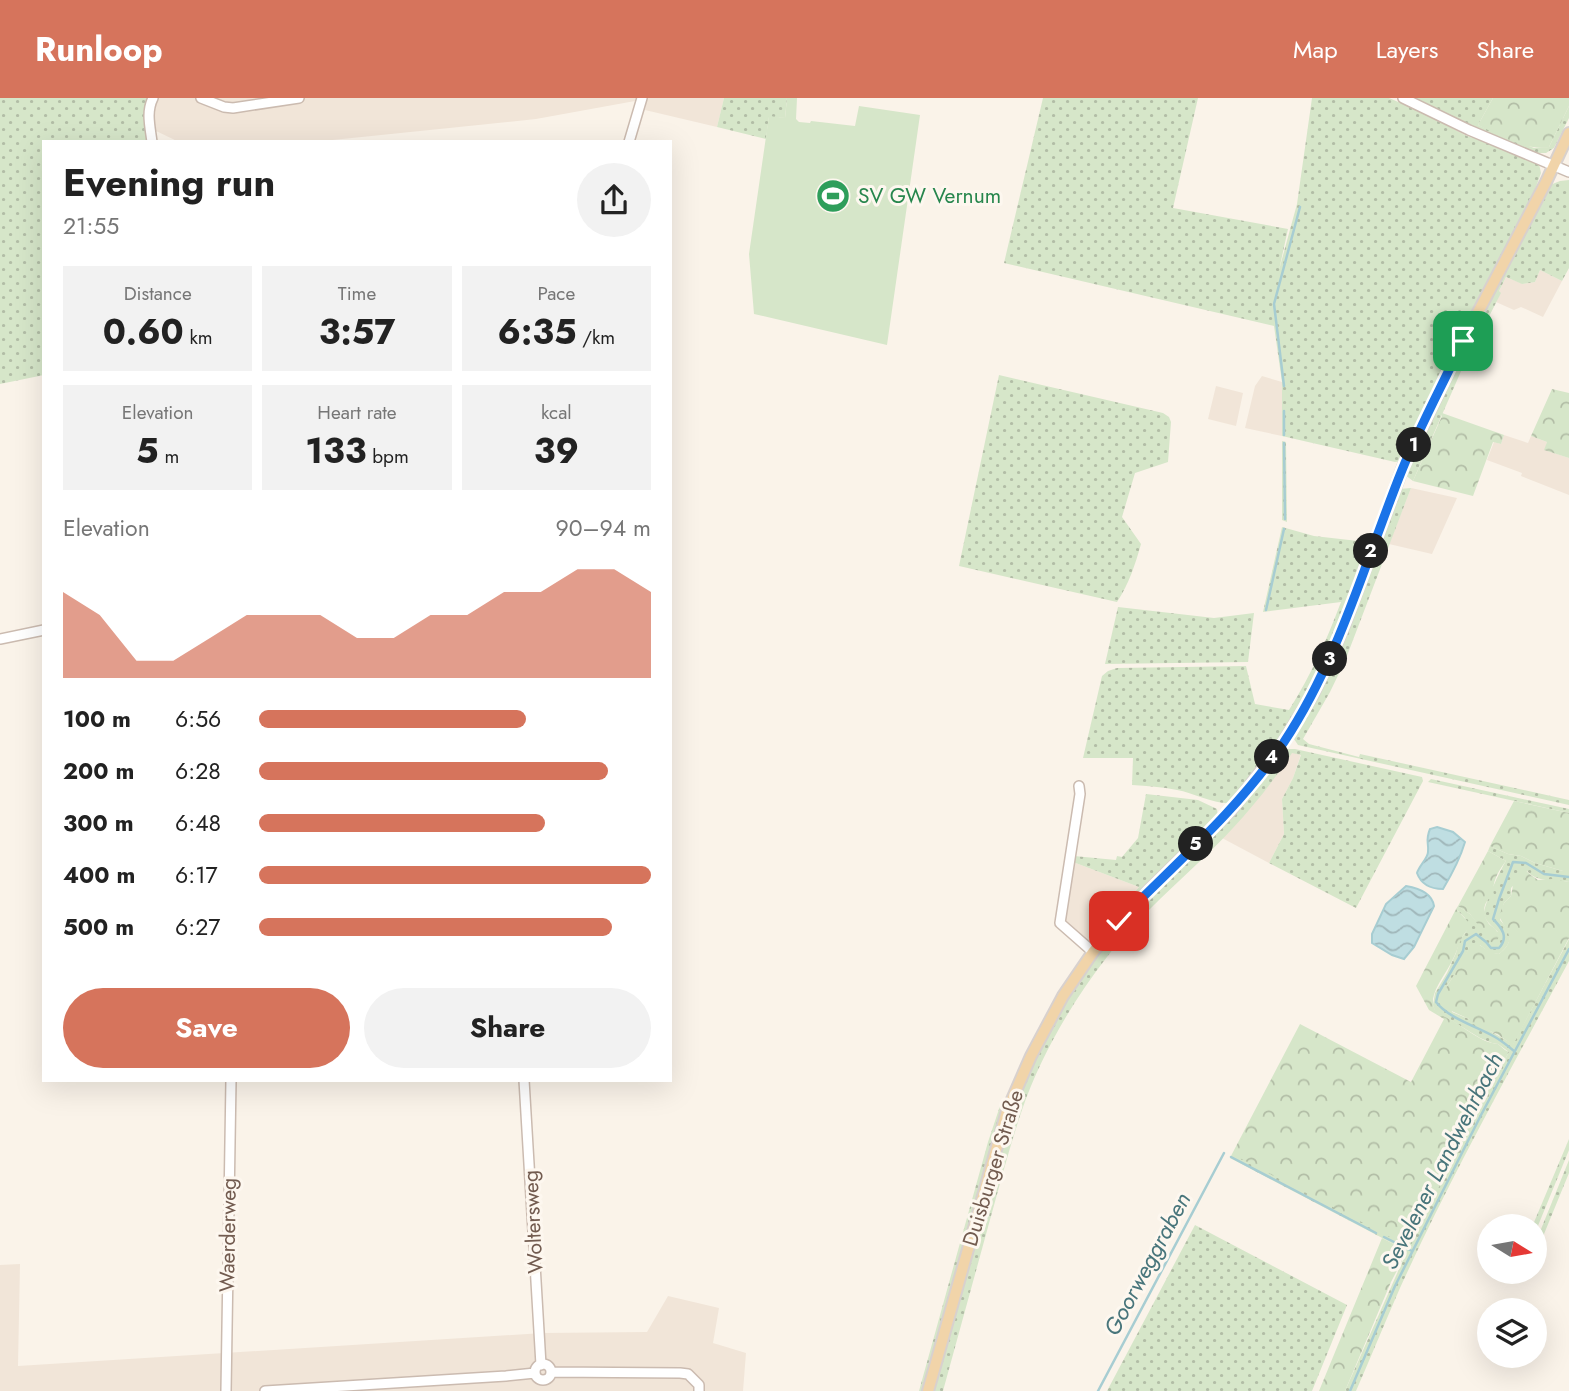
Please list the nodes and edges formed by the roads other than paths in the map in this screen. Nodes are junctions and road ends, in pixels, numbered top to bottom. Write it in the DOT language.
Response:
graph roads {
  1 [pos="153,98"];
  2 [pos="201,98"];
  3 [pos="299,98"];
  4 [pos="642,98"];
  5 [pos="1403,98"];
  6 [pos="1569,133"];
  7 [pos="152,140"];
  8 [pos="630,140"];
  9 [pos="1554,166"];
  10 [pos="1569,172"];
  11 [pos="42,631"];
  12 [pos="0,639"];
  13 [pos="1079,786"];
  14 [pos="1093,952"];
  15 [pos="230,1082"];
  16 [pos="524,1082"];
  17 [pos="538,1369"];
  18 [pos="551,1372"];
  19 [pos="543,1380"];
  20 [pos="365,1388"];
  21 [pos="226,1391"];
  22 [pos="264,1391"];
  23 [pos="544,1391"];
  24 [pos="699,1391"];
  25 [pos="928,1391"];
  1 -- 7 [label="street"];
  2 -- 3 [label="street"];
  4 -- 8 [label="street"];
  5 -- 9 [label="street"];
  6 -- 9 [label="main road, Duisburger Straße"];
  9 -- 10 [label="street"];
  9 -- 14 [label="main road, Duisburger Straße"];
  11 -- 12 [label="street"];
  13 -- 14 [label="street"];
  14 -- 25 [label="main road, Duisburger Straße"];
  15 -- 21 [label="street, Waerderweg"];
  16 -- 17 [label="street, Woltersweg"];
  17 -- 18 [label="street"];
  17 -- 19 [label="street"];
  17 -- 20 [label="street"];
  18 -- 19 [label="street"];
  18 -- 24 [label="street"];
  19 -- 23 [label="street"];
  20 -- 22 [label="street"];
}
